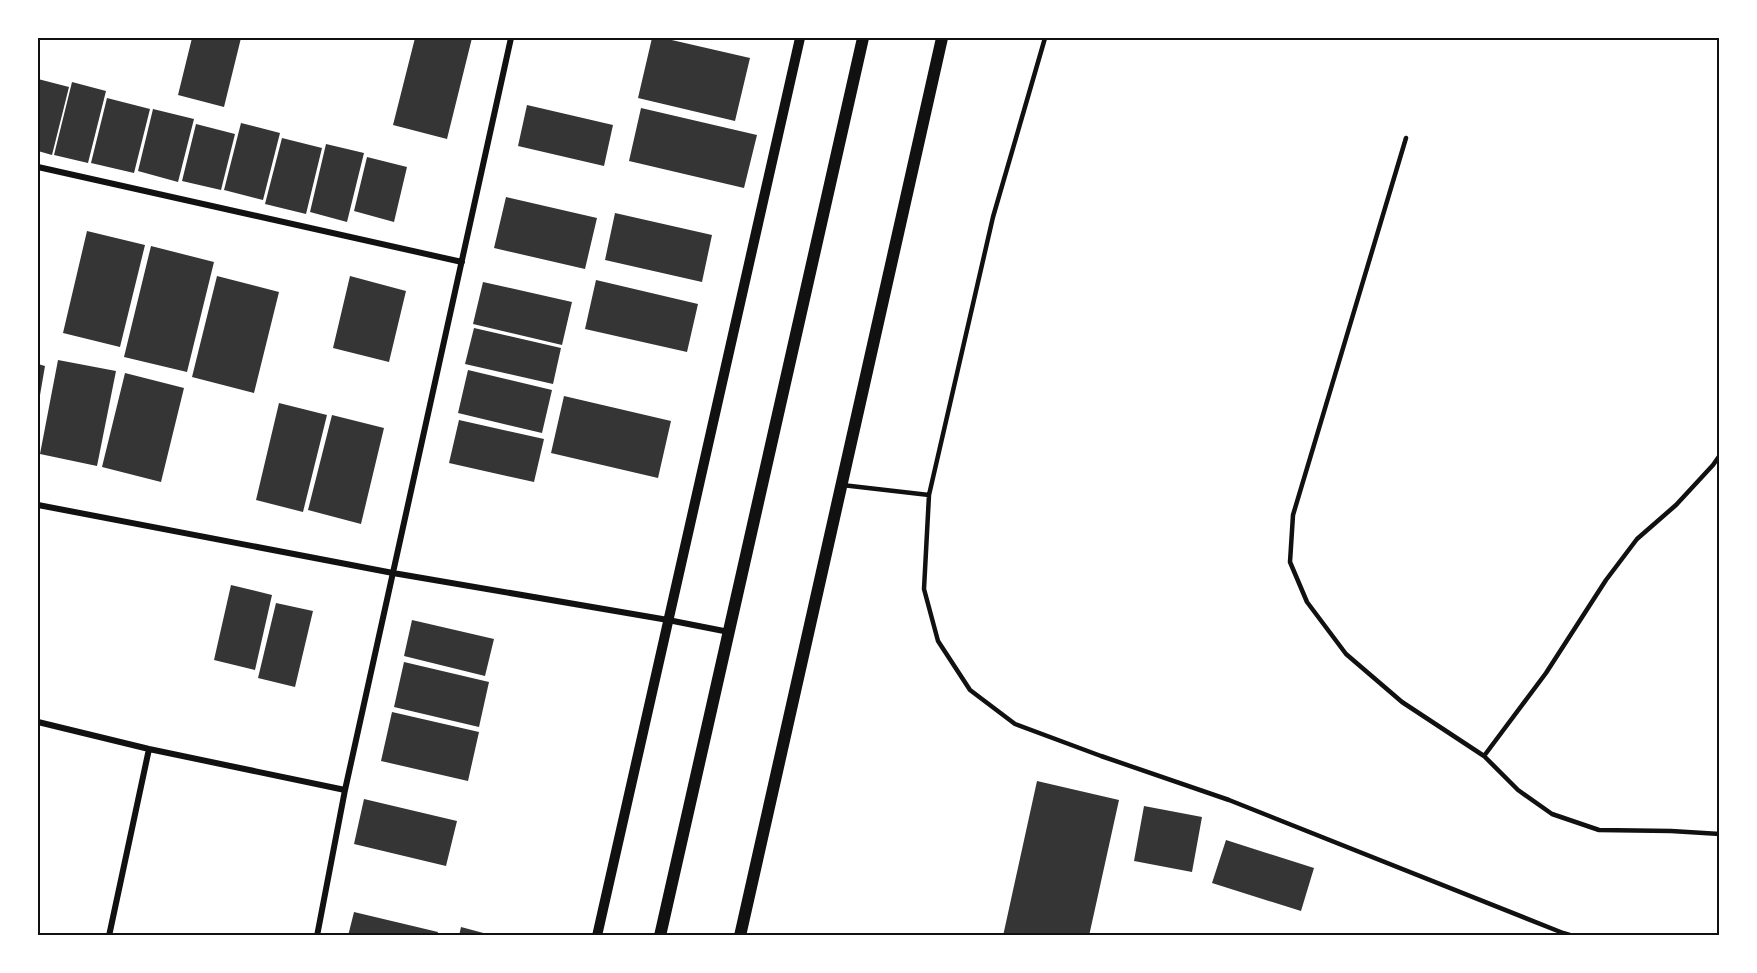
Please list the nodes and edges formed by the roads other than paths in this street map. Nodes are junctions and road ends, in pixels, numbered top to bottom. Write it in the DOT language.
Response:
graph roads {
  1 [pos="511,38"];
  2 [pos="800,38"];
  3 [pos="863,38"];
  4 [pos="942,38"];
  5 [pos="1045,38"];
  6 [pos="1406,138"];
  7 [pos="38,167"];
  8 [pos="462,262"];
  9 [pos="1719,455"];
  10 [pos="842,485"];
  11 [pos="929,495"];
  12 [pos="38,505"];
  13 [pos="393,573"];
  14 [pos="668,620"];
  15 [pos="729,632"];
  16 [pos="38,722"];
  17 [pos="150,749"];
  18 [pos="1484,756"];
  19 [pos="345,790"];
  20 [pos="1719,834"];
  21 [pos="109,936"];
  22 [pos="317,936"];
  23 [pos="597,936"];
  24 [pos="660,936"];
  25 [pos="740,936"];
  26 [pos="1573,936"];
  1 -- 8 [label="street"];
  2 -- 14 [label="street"];
  3 -- 15 [label="main road"];
  4 -- 10 [label="main road"];
  5 -- 11 [label="lane"];
  6 -- 18 [label="lane"];
  7 -- 8 [label="street"];
  8 -- 13 [label="street"];
  9 -- 18 [label="lane"];
  10 -- 11 [label="lane"];
  10 -- 25 [label="main road"];
  11 -- 26 [label="lane"];
  12 -- 13 [label="street"];
  13 -- 14 [label="street"];
  13 -- 19 [label="street"];
  14 -- 15 [label="street"];
  14 -- 23 [label="street"];
  15 -- 24 [label="main road"];
  16 -- 17 [label="street"];
  17 -- 19 [label="street"];
  17 -- 21 [label="street"];
  18 -- 20 [label="lane"];
  19 -- 22 [label="street"];
}
